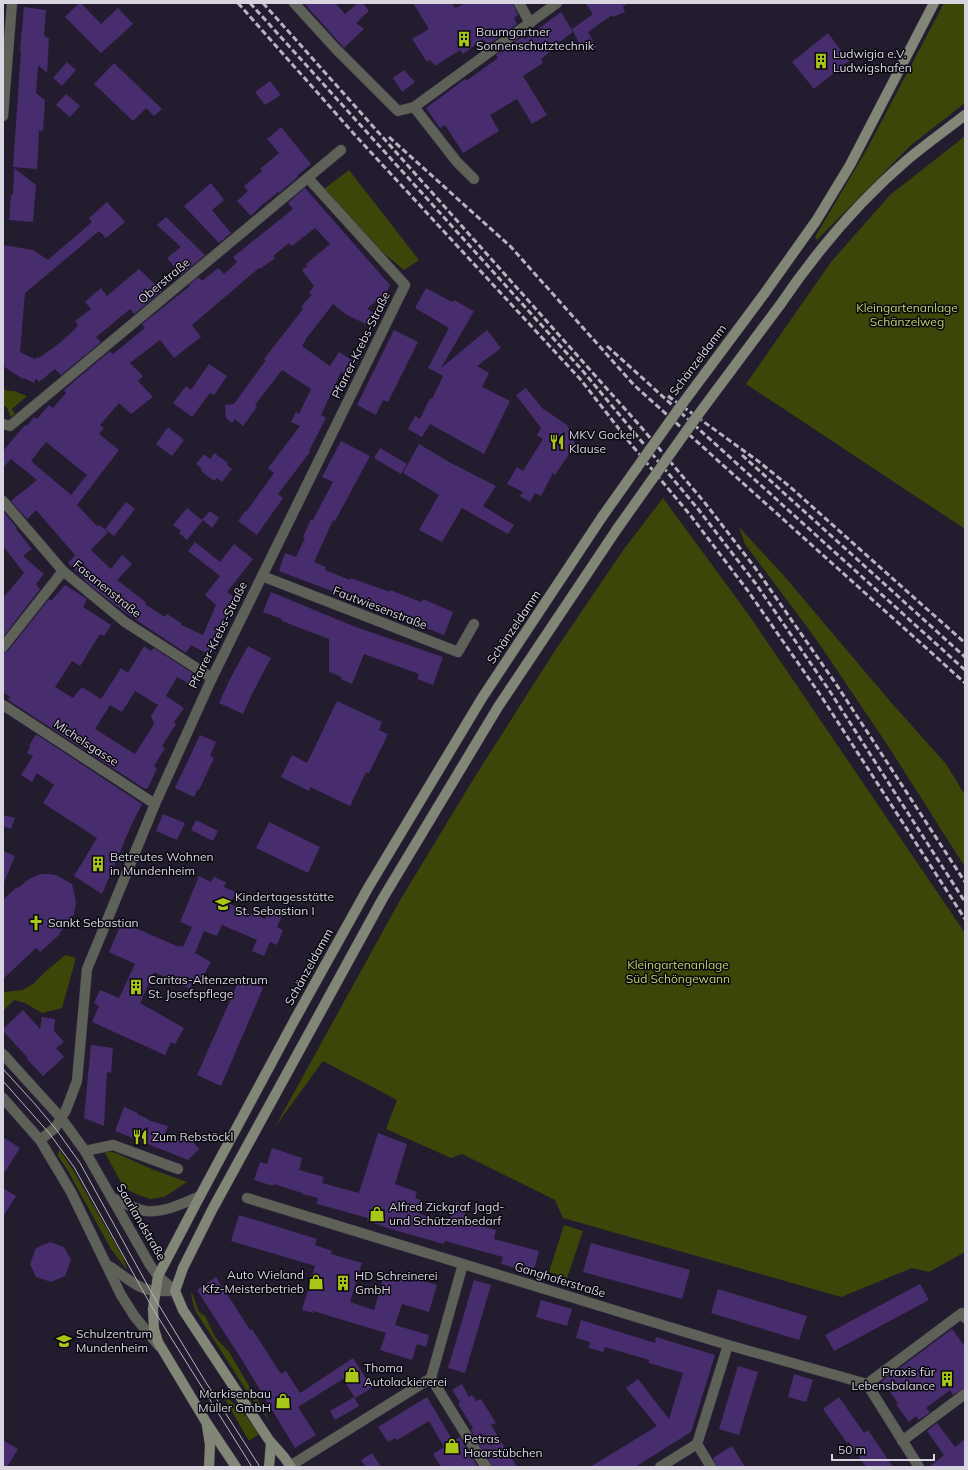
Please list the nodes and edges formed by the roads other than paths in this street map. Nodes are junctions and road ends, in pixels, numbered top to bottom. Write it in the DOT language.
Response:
graph roads {
  1 [pos="12,3"];
  2 [pos="294,3"];
  3 [pos="519,3"];
  4 [pos="557,3"];
  5 [pos="934,3"];
  6 [pos="530,23"];
  7 [pos="6,43"];
  8 [pos="414,107"];
  9 [pos="965,115"];
  10 [pos="3,116"];
  11 [pos="341,150"];
  12 [pos="308,178"];
  13 [pos="474,179"];
  14 [pos="3,424"];
  15 [pos="3,501"];
  16 [pos="63,571"];
  17 [pos="262,576"];
  18 [pos="474,624"];
  19 [pos="3,647"];
  20 [pos="212,678"];
  21 [pos="3,705"];
  22 [pos="156,804"];
  23 [pos="3,1054"];
  24 [pos="3,1098"];
  25 [pos="61,1118"];
  26 [pos="40,1140"];
  27 [pos="85,1151"];
  28 [pos="178,1169"];
  29 [pos="200,1196"];
  30 [pos="111,1197"];
  31 [pos="247,1198"];
  32 [pos="107,1264"];
  33 [pos="463,1264"];
  34 [pos="158,1276"];
  35 [pos="155,1291"];
  36 [pos="175,1291"];
  37 [pos="965,1318"];
  38 [pos="728,1345"];
  39 [pos="160,1347"];
  40 [pos="431,1378"];
  41 [pos="867,1384"];
  42 [pos="965,1394"];
  43 [pos="206,1422"];
  44 [pos="902,1441"];
  45 [pos="271,1443"];
  46 [pos="697,1444"];
  47 [pos="290,1466"];
  48 [pos="209,1467"];
  49 [pos="236,1467"];
  50 [pos="269,1467"];
  51 [pos="486,1467"];
  52 [pos="660,1467"];
  53 [pos="711,1467"];
  54 [pos="919,1467"];
  1 -- 7 [label="street"];
  2 -- 8 [label="street"];
  3 -- 6 [label="street"];
  4 -- 6 [label="street"];
  5 -- 29 [label="main road, Schänzeldamm, bridge"];
  6 -- 8 [label="street"];
  7 -- 10 [label="street"];
  8 -- 13 [label="street"];
  9 -- 36 [label="main road, bridge"];
  11 -- 12 [label="street, Oberstraße"];
  12 -- 14 [label="street, Oberstraße"];
  12 -- 17 [label="street, Pfarrer-Krebs-Straße"];
  15 -- 16 [label="street, Fasanenstraße"];
  16 -- 19 [label="street"];
  16 -- 20 [label="street, Fasanenstraße"];
  17 -- 18 [label="street, Fautwiesenstraße"];
  17 -- 20 [label="street, Pfarrer-Krebs-Straße"];
  20 -- 22 [label="street, Pfarrer-Krebs-Straße"];
  21 -- 22 [label="street, Michelsgasse"];
  22 -- 25 [label="street, Pfarrer-Krebs-Straße"];
  23 -- 25 [label="street, Saarlandstraße"];
  24 -- 26 [label="street"];
  25 -- 26 [label="street, Pfarrer-Krebs-Straße"];
  25 -- 27 [label="street, Saarlandstraße"];
  26 -- 32 [label="street"];
  27 -- 28 [label="street"];
  27 -- 30 [label="street, Saarlandstraße"];
  29 -- 30 [label="street"];
  29 -- 34 [label="main road, Schänzeldamm"];
  30 -- 34 [label="street, Saarlandstraße"];
  31 -- 33 [label="street, Ganghoferstraße"];
  32 -- 35 [label="street"];
  32 -- 39 [label="street"];
  33 -- 38 [label="street, Ganghoferstraße"];
  33 -- 40 [label="street"];
  34 -- 35 [label="main road, Schänzeldamm"];
  34 -- 36 [label="street, Saarlandstraße"];
  35 -- 36 [label="street"];
  35 -- 39 [label="main road, Schänzeldamm"];
  36 -- 45 [label="main road, Saarlandstraße"];
  37 -- 41 [label="street"];
  38 -- 41 [label="street, Ganghoferstraße"];
  38 -- 46 [label="street"];
  39 -- 43 [label="main road"];
  40 -- 47 [label="street"];
  40 -- 51 [label="street"];
  41 -- 44 [label="street"];
  42 -- 44 [label="street"];
  43 -- 48 [label="main road"];
  43 -- 49 [label="main road"];
  44 -- 54 [label="street"];
  45 -- 47 [label="main road, Saarlandstraße"];
  45 -- 50 [label="main road"];
  46 -- 52 [label="street"];
  46 -- 53 [label="street"];
}
